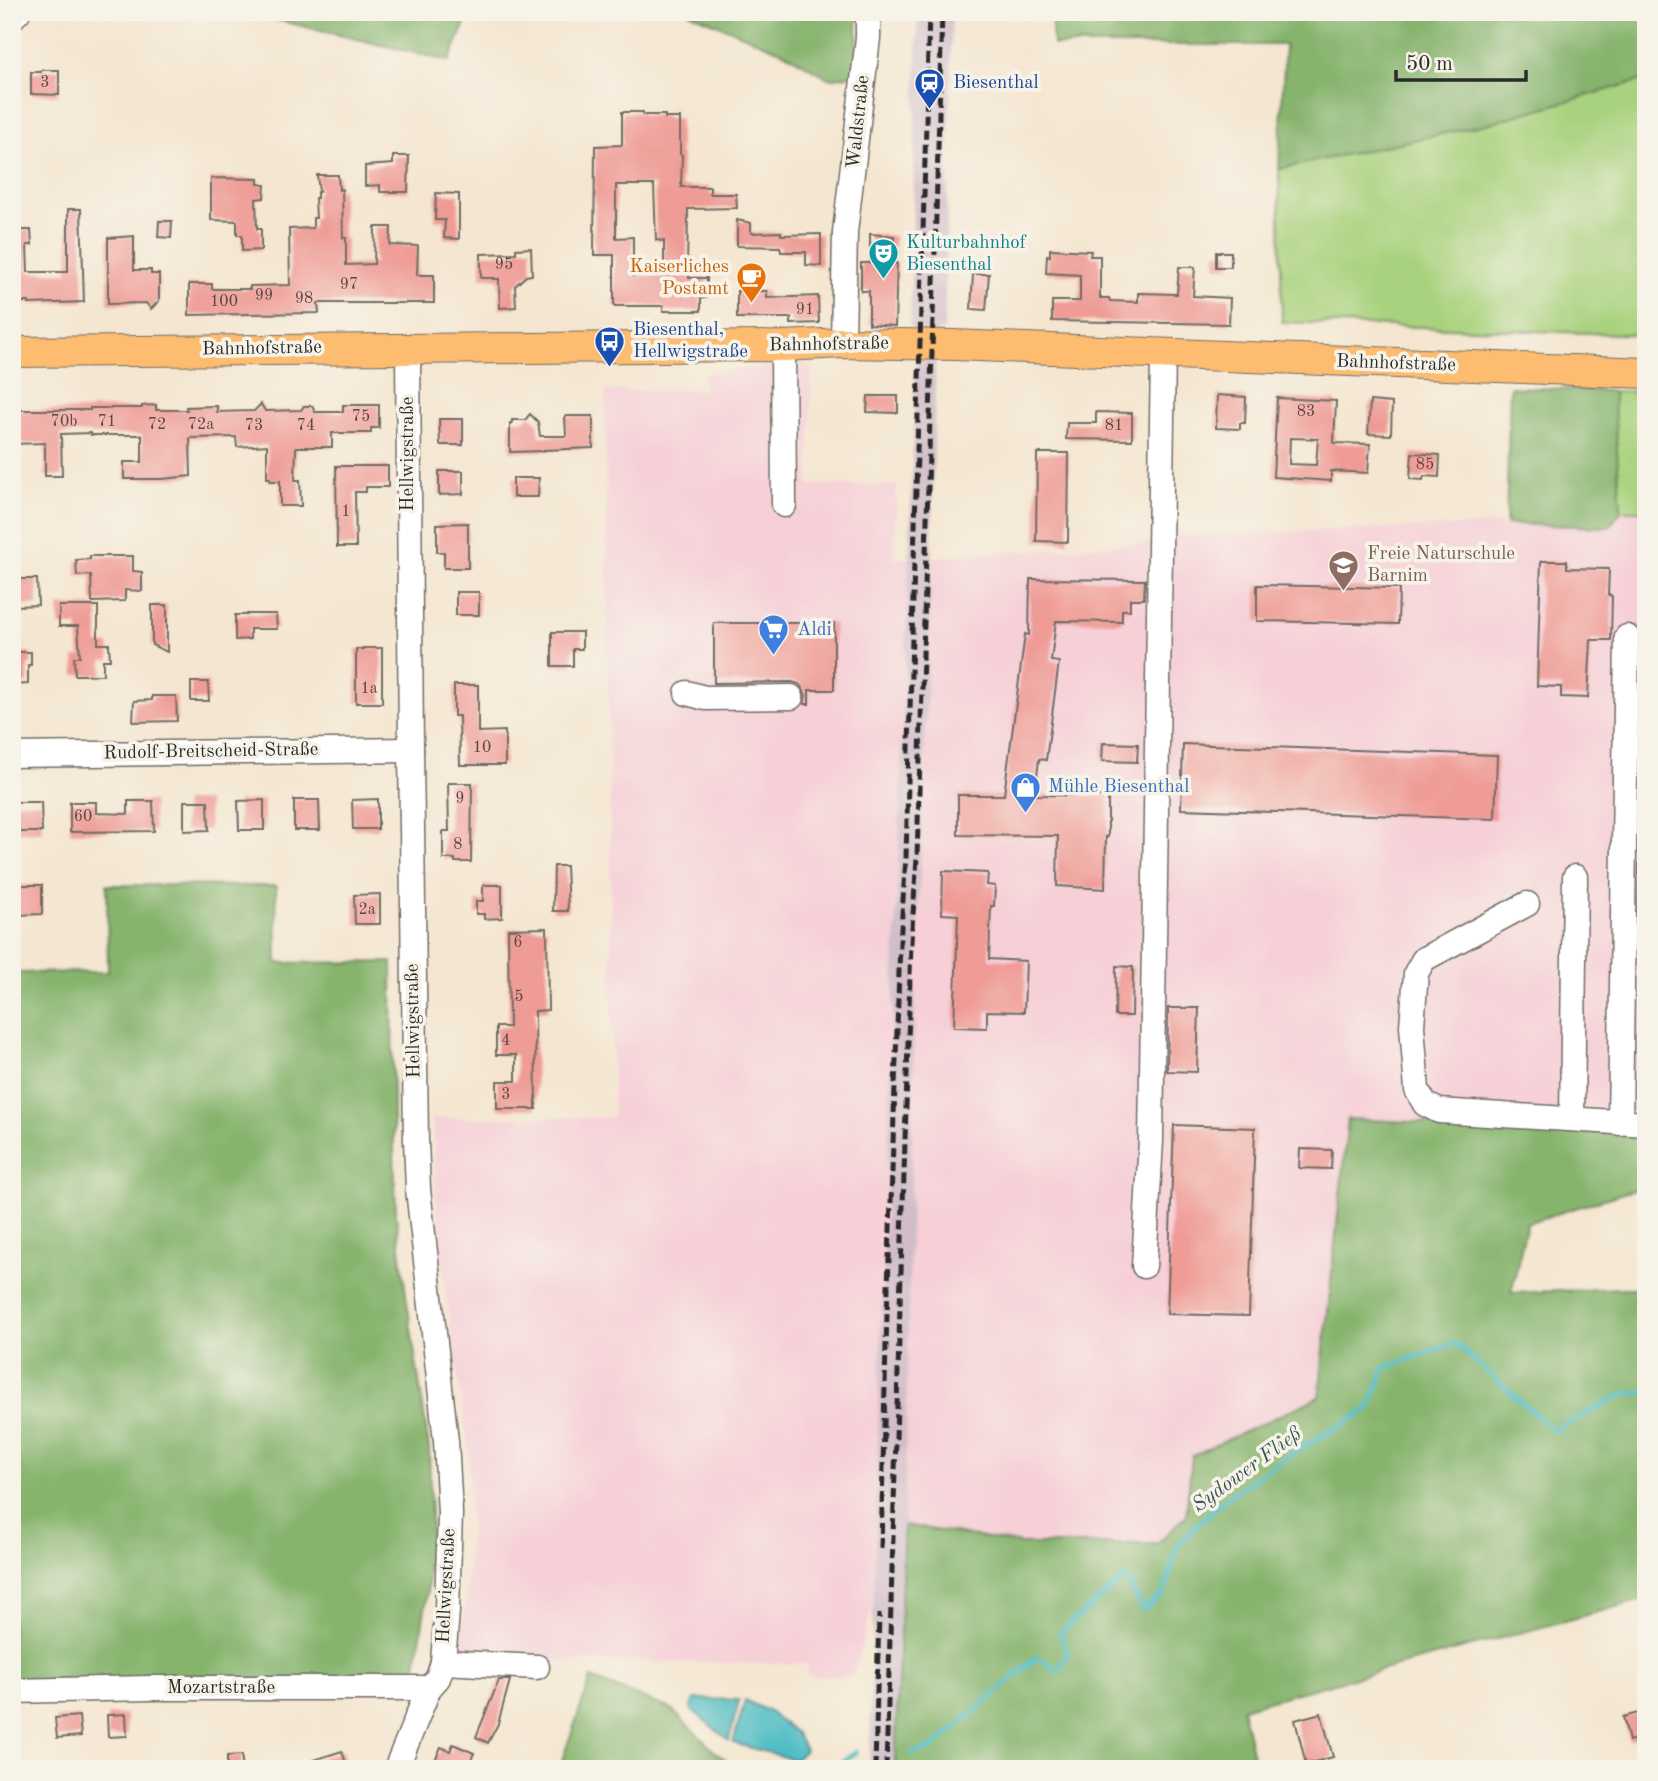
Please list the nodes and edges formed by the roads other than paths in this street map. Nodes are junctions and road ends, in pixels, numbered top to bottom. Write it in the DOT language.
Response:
graph roads {
  1 [pos="18,12"];
  2 [pos="871,16"];
  3 [pos="12,18"];
  4 [pos="843,343"];
  5 [pos="783,346"];
  6 [pos="408,348"];
  7 [pos="12,352"];
  8 [pos="1163,355"];
  9 [pos="1646,373"];
  10 [pos="784,505"];
  11 [pos="1627,637"];
  12 [pos="687,693"];
  13 [pos="791,697"];
  14 [pos="411,750"];
  15 [pos="12,755"];
  16 [pos="1575,877"];
  17 [pos="1527,904"];
  18 [pos="1572,1119"];
  19 [pos="1620,1123"];
  20 [pos="1646,1124"];
  21 [pos="1144,1266"];
  22 [pos="443,1662"];
  23 [pos="537,1667"];
  24 [pos="429,1688"];
  25 [pos="12,1691"];
  26 [pos="396,1769"];
  1 -- 3 [label="street"];
  2 -- 4 [label="street, Waldstraße"];
  4 -- 5 [label="main road, Bahnhofstraße"];
  4 -- 8 [label="main road, Bahnhofstraße"];
  5 -- 6 [label="main road, Bahnhofstraße"];
  5 -- 10 [label="street"];
  6 -- 7 [label="main road, Bahnhofstraße"];
  6 -- 14 [label="street, Hellwigstraße"];
  8 -- 9 [label="main road, Bahnhofstraße"];
  8 -- 21 [label="street"];
  11 -- 19 [label="street"];
  12 -- 13 [label="street"];
  14 -- 15 [label="street, Rudolf-Breitscheid-Straße"];
  14 -- 22 [label="street, Hellwigstraße"];
  16 -- 18 [label="street"];
  17 -- 18 [label="street"];
  18 -- 19 [label="street"];
  19 -- 20 [label="street"];
  22 -- 23 [label="street"];
  22 -- 24 [label="street, Hellwigstraße"];
  24 -- 25 [label="street, Mozartstraße"];
  24 -- 26 [label="street, Hellwigstraße"];
}
